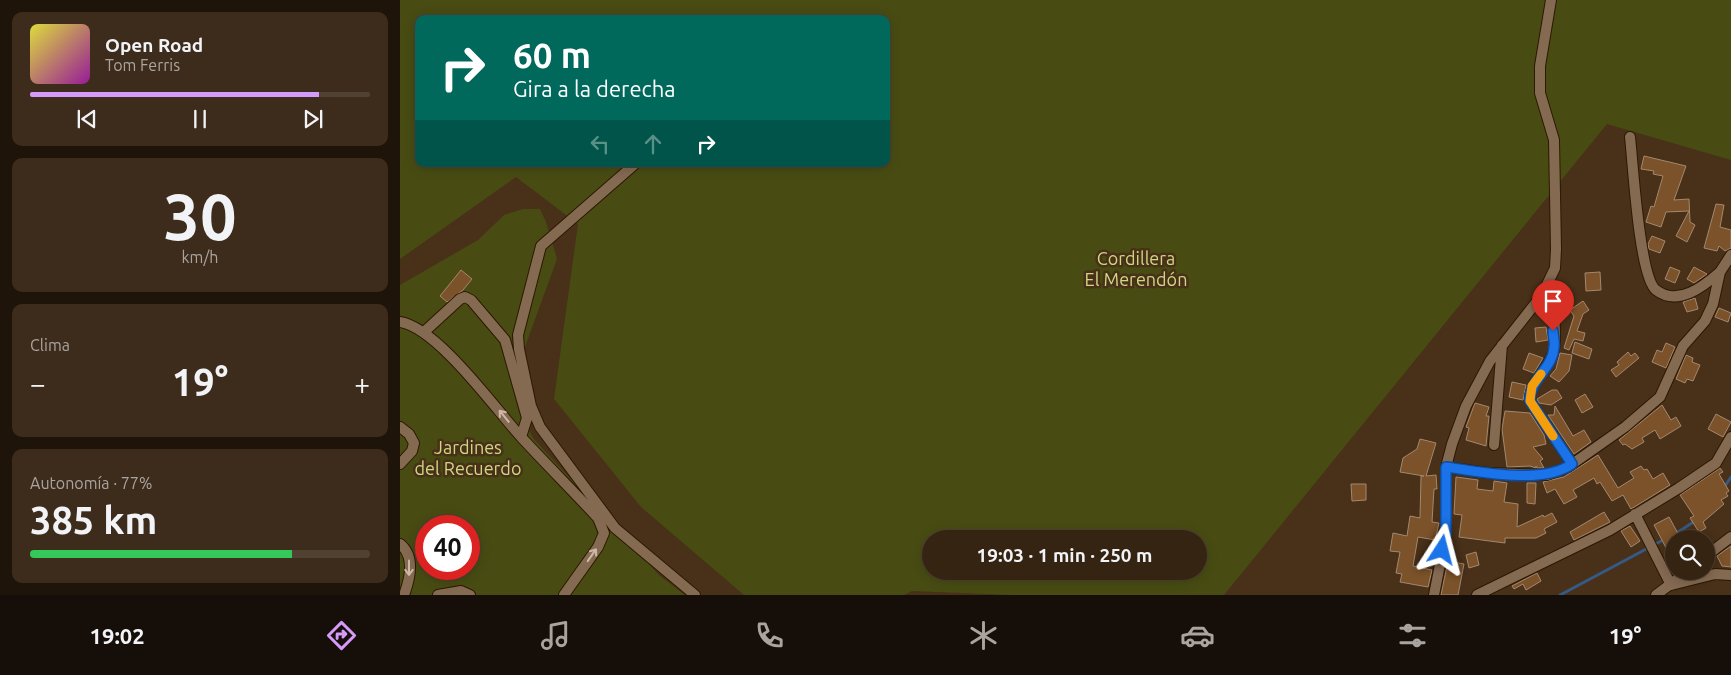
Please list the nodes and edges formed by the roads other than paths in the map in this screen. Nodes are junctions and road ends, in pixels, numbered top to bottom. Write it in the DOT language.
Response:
graph roads {
  1 [pos="1551,0"];
  2 [pos="1630,136"];
  3 [pos="632,167"];
  4 [pos="1731,255"];
  5 [pos="1720,272"];
  6 [pos="1555,313"];
  7 [pos="400,322"];
  8 [pos="424,332"];
  9 [pos="1502,345"];
  10 [pos="400,427"];
  11 [pos="521,437"];
  12 [pos="1731,437"];
  13 [pos="1494,445"];
  14 [pos="400,464"];
  15 [pos="1572,464"];
  16 [pos="1446,467"];
  17 [pos="1635,514"];
  18 [pos="1731,537"];
  19 [pos="400,544"];
  20 [pos="1715,549"];
  21 [pos="1731,575"];
  22 [pos="1676,580"];
  23 [pos="1670,585"];
  24 [pos="404,595"];
  25 [pos="438,595"];
  26 [pos="470,595"];
  27 [pos="564,595"];
  28 [pos="695,595"];
  29 [pos="1434,595"];
  30 [pos="1477,595"];
  31 [pos="1656,595"];
  1 -- 9 [label="street"];
  2 -- 5 [label="street"];
  3 -- 28 [label="street"];
  4 -- 5 [label="street"];
  5 -- 15 [label="street"];
  6 -- 15 [label="street"];
  7 -- 8 [label="street"];
  11 -- 8 [label="street, one-way"];
  8 -- 11 [label="street"];
  9 -- 13 [label="street"];
  9 -- 16 [label="street"];
  10 -- 14 [label="street"];
  27 -- 11 [label="street, one-way"];
  12 -- 17 [label="street"];
  15 -- 16 [label="street"];
  16 -- 29 [label="street"];
  17 -- 23 [label="street"];
  17 -- 30 [label="street"];
  18 -- 20 [label="street"];
  19 -- 24 [label="street, one-way"];
  21 -- 23 [label="street"];
  22 -- 23 [label="street"];
  23 -- 31 [label="street"];
  25 -- 26 [label="street"];
}
